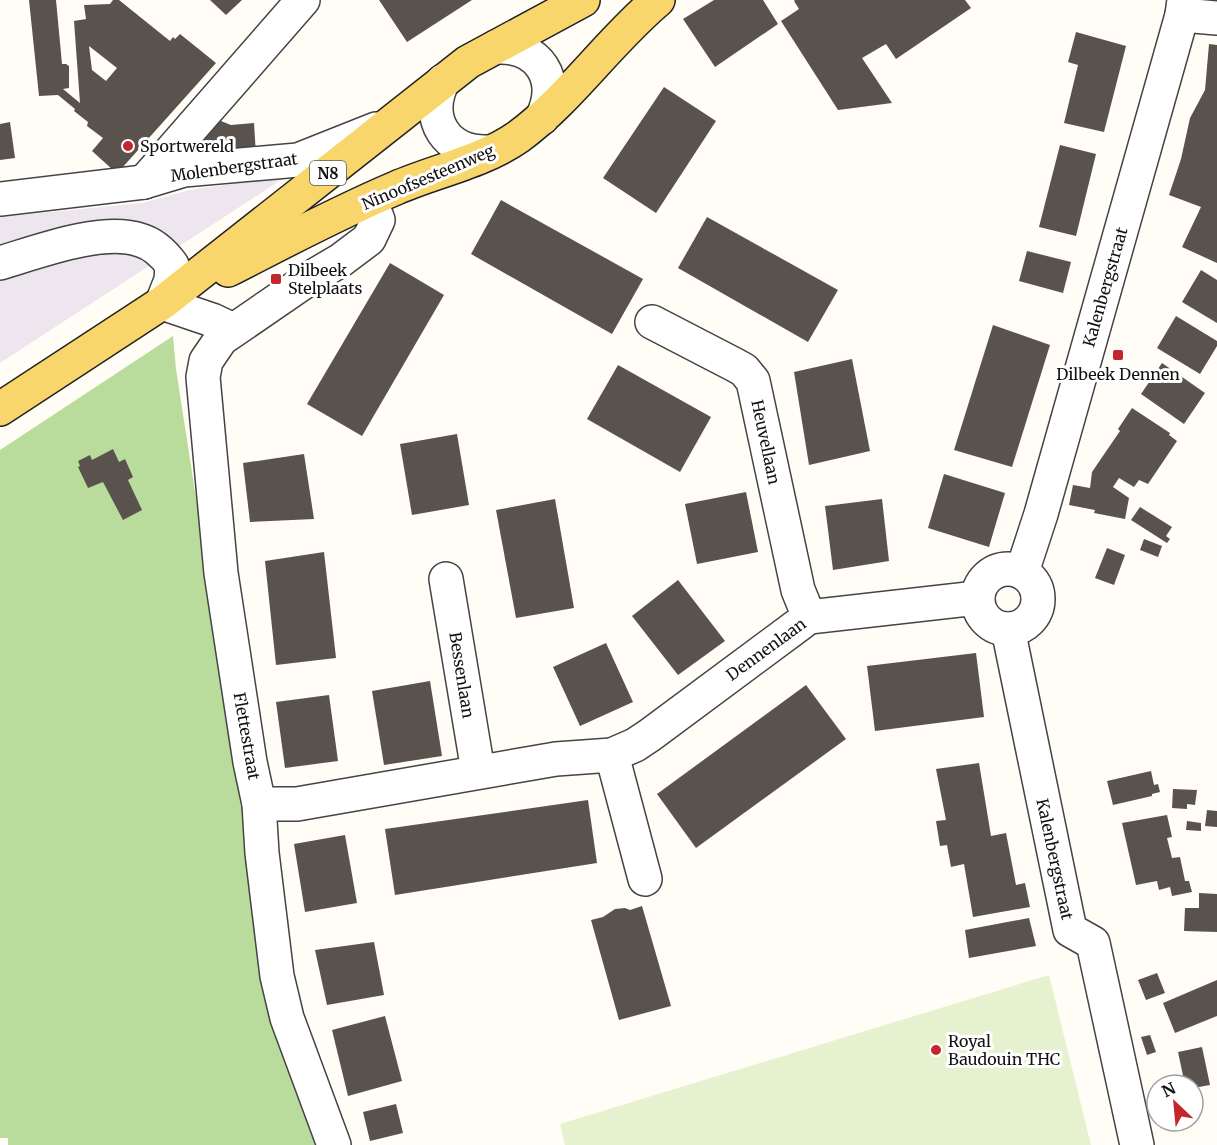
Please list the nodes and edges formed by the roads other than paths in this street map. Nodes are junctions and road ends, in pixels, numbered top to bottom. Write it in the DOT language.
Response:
graph roads {
  1 [pos="303,0"];
  2 [pos="583,0"];
  3 [pos="658,0"];
  4 [pos="1183,7"];
  5 [pos="1217,18"];
  6 [pos="496,47"];
  7 [pos="443,81"];
  8 [pos="542,118"];
  9 [pos="392,123"];
  10 [pos="489,152"];
  11 [pos="144,182"];
  12 [pos="0,199"];
  13 [pos="370,200"];
  14 [pos="0,263"];
  15 [pos="162,303"];
  16 [pos="652,322"];
  17 [pos="233,330"];
  18 [pos="0,409"];
  19 [pos="1022,572"];
  20 [pos="446,579"];
  21 [pos="977,598"];
  22 [pos="809,617"];
  23 [pos="1008,629"];
  24 [pos="612,755"];
  25 [pos="478,771"];
  26 [pos="259,804"];
  27 [pos="645,879"];
  28 [pos="334,1145"];
  29 [pos="1137,1145"];
  1 -- 11 [label="street"];
  2 -- 6 [label="main road, Ninoofsesteenweg / N8"];
  3 -- 8 [label="main road, Ninoofsesteenweg / N8"];
  4 -- 5 [label="street"];
  4 -- 19 [label="street, Kalenbergstraat"];
  6 -- 7 [label="main road, Ninoofsesteenweg / N8"];
  6 -- 8 [label="street"];
  7 -- 9 [label="main road, Ninoofsesteenweg / N8"];
  7 -- 10 [label="street"];
  8 -- 10 [label="main road, Ninoofsesteenweg / N8"];
  9 -- 11 [label="street, Molenbergstraat"];
  9 -- 15 [label="main road, Ninoofsesteenweg / N8"];
  10 -- 13 [label="main road, Ninoofsesteenweg / N8"];
  11 -- 12 [label="street, Molenbergstraat"];
  13 -- 15 [label="main road, Ninoofsesteenweg / N8"];
  13 -- 17 [label="street, Flettestraat"];
  14 -- 15 [label="street"];
  15 -- 17 [label="street"];
  15 -- 18 [label="main road, Ninoofsesteenweg / N8"];
  16 -- 22 [label="street, Heuvellaan"];
  17 -- 26 [label="street, Flettestraat"];
  19 -- 21 [label="street"];
  19 -- 23 [label="street"];
  20 -- 25 [label="street, Bessenlaan"];
  21 -- 22 [label="street, Dennenlaan"];
  21 -- 23 [label="street"];
  22 -- 24 [label="street, Dennenlaan"];
  23 -- 29 [label="street, Kalenbergstraat"];
  24 -- 25 [label="street, Dennenlaan"];
  24 -- 27 [label="street"];
  25 -- 26 [label="street, Dennenlaan"];
  26 -- 28 [label="street, Flettestraat"];
}
